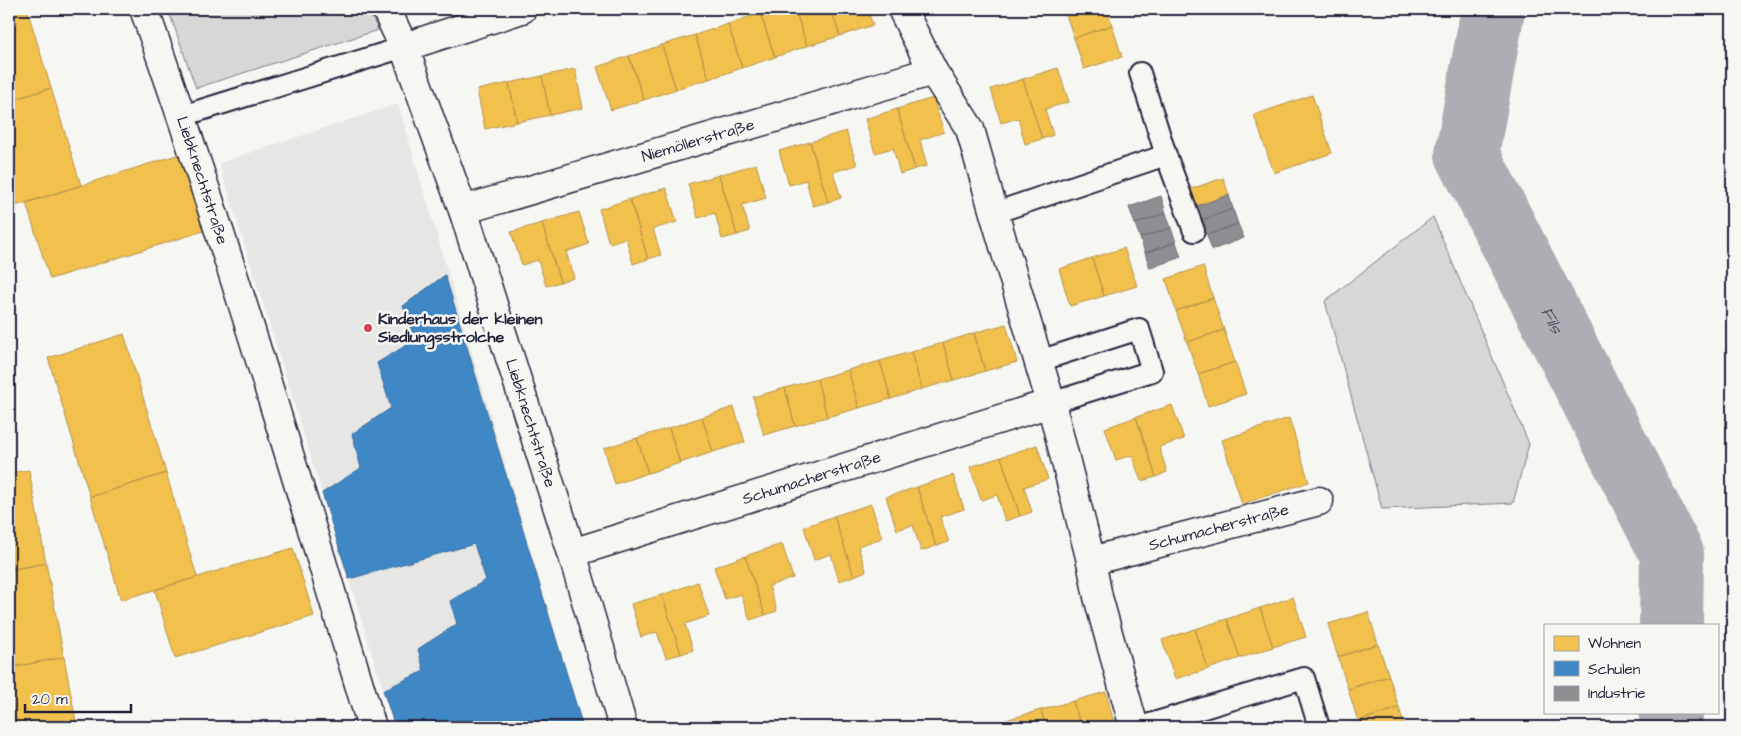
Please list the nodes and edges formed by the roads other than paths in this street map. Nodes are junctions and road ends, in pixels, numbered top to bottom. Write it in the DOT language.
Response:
graph roads {
  1 [pos="144,9"];
  2 [pos="386,9"];
  3 [pos="522,9"];
  4 [pos="902,9"];
  5 [pos="404,46"];
  6 [pos="933,71"];
  7 [pos="1140,73"];
  8 [pos="182,116"];
  9 [pos="1166,155"];
  10 [pos="463,210"];
  11 [pos="994,213"];
  12 [pos="1194,231"];
  13 [pos="1039,361"];
  14 [pos="1051,404"];
  15 [pos="1319,501"];
  16 [pos="572,553"];
  17 [pos="1091,561"];
  18 [pos="372,727"];
  19 [pos="623,727"];
  20 [pos="1134,727"];
  21 [pos="1140,727"];
  22 [pos="1319,727"];
  1 -- 8 [label="street, Liebknechtstraße"];
  2 -- 5 [label="street, Liebknechtstraße"];
  3 -- 5 [label="street"];
  4 -- 6 [label="street"];
  5 -- 8 [label="lane"];
  5 -- 10 [label="street, Liebknechtstraße"];
  6 -- 10 [label="street, Niemöllerstraße"];
  6 -- 11 [label="street"];
  7 -- 9 [label="lane"];
  8 -- 18 [label="street, Liebknechtstraße"];
  9 -- 11 [label="lane"];
  9 -- 12 [label="lane"];
  10 -- 16 [label="street, Liebknechtstraße"];
  11 -- 13 [label="street"];
  13 -- 14 [label="street"];
  13 -- 14 [label="lane"];
  14 -- 16 [label="street, Schumacherstraße"];
  14 -- 17 [label="street"];
  15 -- 17 [label="street, Schumacherstraße"];
  16 -- 19 [label="street, Liebknechtstraße"];
  17 -- 20 [label="street"];
  21 -- 22 [label="lane"];
}
